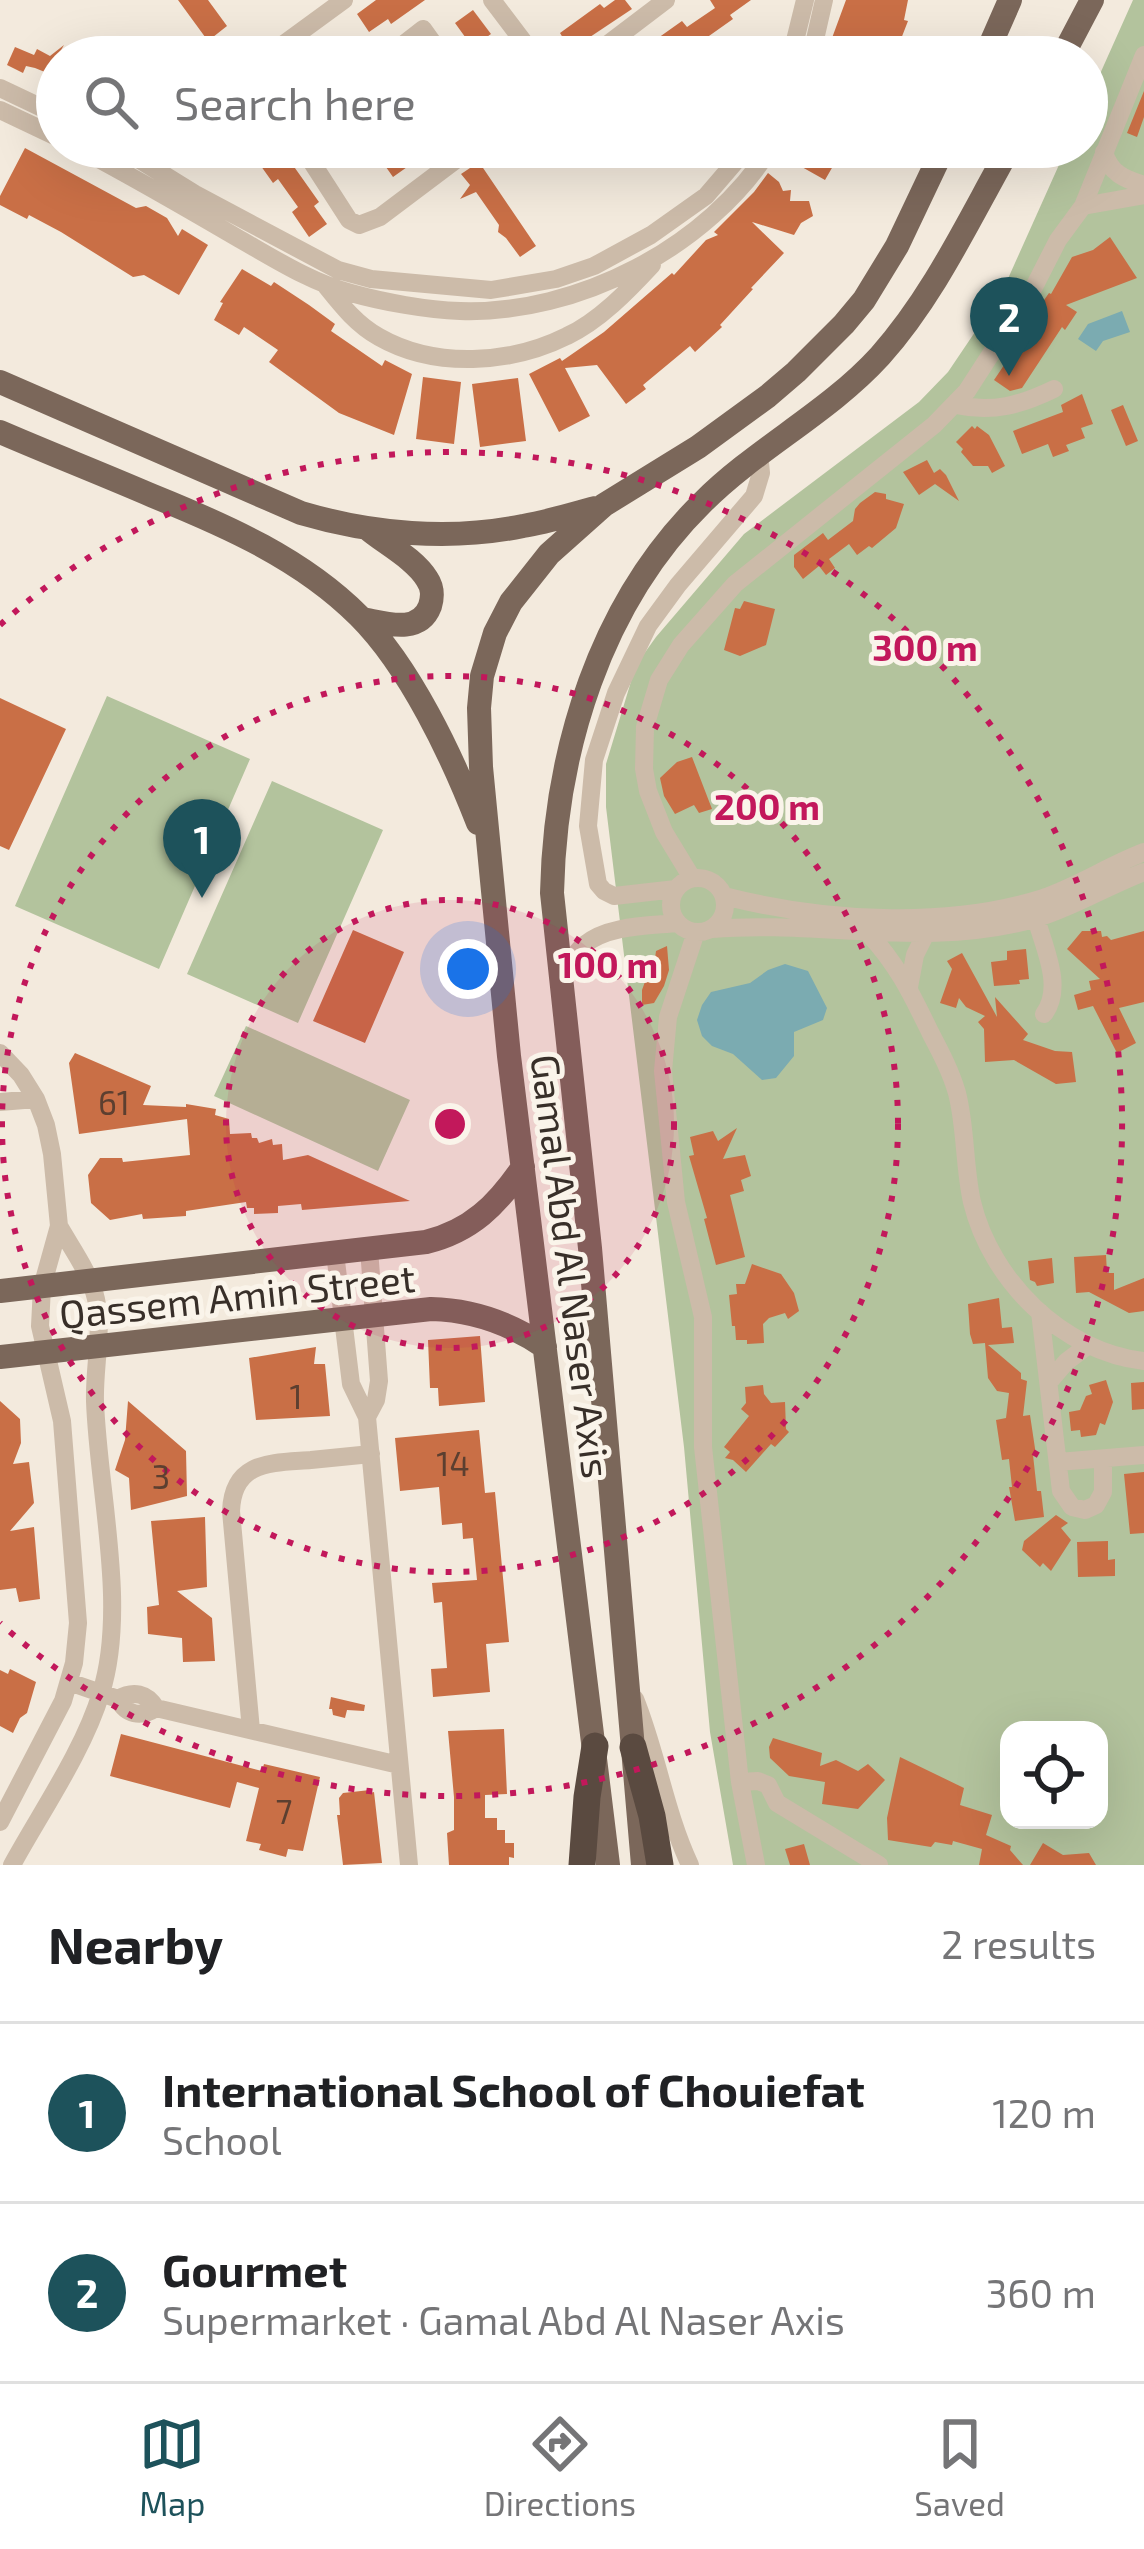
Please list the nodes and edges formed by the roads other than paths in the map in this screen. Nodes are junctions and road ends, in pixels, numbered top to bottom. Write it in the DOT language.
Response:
graph roads {
  1 [pos="344,0"];
  2 [pos="493,0"];
  3 [pos="666,0"];
  4 [pos="805,0"];
  5 [pos="824,0"];
  6 [pos="1010,0"];
  7 [pos="1092,0"];
  8 [pos="295,36"];
  9 [pos="520,36"];
  10 [pos="619,36"];
  11 [pos="796,36"];
  12 [pos="816,36"];
  13 [pos="994,36"];
  14 [pos="1073,36"];
  15 [pos="1144,56"];
  16 [pos="0,88"];
  17 [pos="36,105"];
  18 [pos="0,110"];
  19 [pos="36,127"];
  20 [pos="1108,142"];
  21 [pos="1108,162"];
  22 [pos="149,168"];
  23 [pos="151,168"];
  24 [pos="316,168"];
  25 [pos="445,168"];
  26 [pos="730,168"];
  27 [pos="756,168"];
  28 [pos="934,168"];
  29 [pos="998,168"];
  30 [pos="1097,168"];
  31 [pos="1144,184"];
  32 [pos="1144,195"];
  33 [pos="1082,206"];
  34 [pos="663,254"];
  35 [pos="322,283"];
  36 [pos="0,382"];
  37 [pos="1054,389"];
  38 [pos="956,405"];
  39 [pos="0,433"];
  40 [pos="759,453"];
  41 [pos="604,506"];
  42 [pos="368,529"];
  43 [pos="362,619"];
  44 [pos="488,851"];
  45 [pos="1144,852"];
  46 [pos="1144,872"];
  47 [pos="684,884"];
  48 [pos="620,896"];
  49 [pos="724,896"];
  50 [pos="1036,918"];
  51 [pos="695,928"];
  52 [pos="623,929"];
  53 [pos="868,934"];
  54 [pos="926,934"];
  55 [pos="560,976"];
  56 [pos="909,987"];
  57 [pos="1044,1014"];
  58 [pos="0,1053"];
  59 [pos="36,1099"];
  60 [pos="0,1102"];
  61 [pos="523,1167"];
  62 [pos="59,1226"];
  63 [pos="369,1249"];
  64 [pos="335,1253"];
  65 [pos="91,1281"];
  66 [pos="42,1287"];
  67 [pos="0,1292"];
  68 [pos="1040,1312"];
  69 [pos="374,1314"];
  70 [pos="343,1318"];
  71 [pos="96,1346"];
  72 [pos="545,1346"];
  73 [pos="1087,1346"];
  74 [pos="46,1352"];
  75 [pos="0,1357"];
  76 [pos="1144,1361"];
  77 [pos="1049,1382"];
  78 [pos="367,1417"];
  79 [pos="371,1454"];
  80 [pos="1144,1455"];
  81 [pos="1103,1459"];
  82 [pos="1058,1462"];
  83 [pos="627,1680"];
  84 [pos="69,1682"];
  85 [pos="123,1700"];
  86 [pos="251,1730"];
  87 [pos="596,1746"];
  88 [pos="632,1747"];
  89 [pos="399,1765"];
  90 [pos="740,1782"];
  91 [pos="777,1803"];
  92 [pos="0,1822"];
  93 [pos="748,1829"];
  94 [pos="682,1861"];
  95 [pos="12,1865"];
  96 [pos="409,1865"];
  97 [pos="582,1865"];
  98 [pos="608,1865"];
  99 [pos="643,1865"];
  100 [pos="756,1865"];
  101 [pos="879,1865"];
  1 -- 8 [label="street"];
  2 -- 9 [label="street"];
  3 -- 10 [label="street"];
  4 -- 11 [label="street"];
  5 -- 12 [label="street"];
  6 -- 13 [label="main road"];
  7 -- 14 [label="main road"];
  15 -- 20 [label="street"];
  16 -- 17 [label="street"];
  18 -- 19 [label="street"];
  21 -- 31 [label="street"];
  22 -- 35 [label="street"];
  23 -- 26 [label="street"];
  24 -- 25 [label="street"];
  27 -- 34 [label="street"];
  28 -- 41 [label="main road, Gamal Abd Al Naser Axis"];
  29 -- 40 [label="main road, Gamal Abd Al Naser Axis"];
  30 -- 33 [label="street"];
  32 -- 33 [label="street"];
  33 -- 38 [label="street"];
  34 -- 35 [label="street"];
  34 -- 35 [label="street"];
  36 -- 42 [label="main road"];
  37 -- 38 [label="street"];
  38 -- 47 [label="street"];
  39 -- 43 [label="main road"];
  40 -- 48 [label="street"];
  40 -- 55 [label="main road, Gamal Abd Al Naser Axis"];
  41 -- 42 [label="main road"];
  41 -- 44 [label="main road, Gamal Abd Al Naser Axis"];
  42 -- 43 [label="main road"];
  43 -- 44 [label="main road"];
  44 -- 61 [label="main road, Gamal Abd Al Naser Axis"];
  45 -- 49 [label="street"];
  46 -- 50 [label="street"];
  47 -- 48 [label="street"];
  47 -- 49 [label="street"];
  47 -- 51 [label="street"];
  48 -- 52 [label="street"];
  49 -- 51 [label="street"];
  50 -- 54 [label="street"];
  50 -- 57 [label="street"];
  51 -- 52 [label="street"];
  51 -- 53 [label="street"];
  51 -- 90 [label="street"];
  52 -- 55 [label="street"];
  53 -- 54 [label="street"];
  53 -- 56 [label="street"];
  54 -- 56 [label="street"];
  55 -- 83 [label="main road, Gamal Abd Al Naser Axis"];
  56 -- 68 [label="street"];
  58 -- 59 [label="street"];
  59 -- 60 [label="street"];
  59 -- 62 [label="street"];
  61 -- 63 [label="main road, Qassem Amin Street"];
  61 -- 72 [label="main road, Gamal Abd Al Naser Axis"];
  62 -- 65 [label="street"];
  62 -- 66 [label="street"];
  63 -- 64 [label="main road, Qassem Amin Street"];
  63 -- 69 [label="street"];
  64 -- 65 [label="main road, Qassem Amin Street"];
  64 -- 70 [label="street"];
  65 -- 66 [label="main road, Qassem Amin Street"];
  65 -- 71 [label="street"];
  66 -- 67 [label="main road, Qassem Amin Street"];
  66 -- 74 [label="street"];
  68 -- 73 [label="street"];
  68 -- 77 [label="street"];
  69 -- 70 [label="main road, Qassem Amin Street"];
  69 -- 72 [label="main road, Qassem Amin Street"];
  69 -- 78 [label="street"];
  70 -- 71 [label="main road, Qassem Amin Street"];
  70 -- 78 [label="street"];
  71 -- 74 [label="main road, Qassem Amin Street"];
  71 -- 85 [label="street"];
  72 -- 87 [label="main road, Gamal Abd Al Naser Axis"];
  73 -- 76 [label="street"];
  73 -- 77 [label="street"];
  74 -- 75 [label="main road, Qassem Amin Street"];
  74 -- 84 [label="street"];
  77 -- 82 [label="street"];
  78 -- 79 [label="street"];
  79 -- 86 [label="street"];
  79 -- 89 [label="street"];
  80 -- 81 [label="street"];
  81 -- 82 [label="street"];
  81 -- 82 [label="street"];
  83 -- 88 [label="main road, Gamal Abd Al Naser Axis"];
  83 -- 94 [label="street"];
  84 -- 85 [label="street"];
  84 -- 92 [label="street"];
  85 -- 86 [label="street"];
  85 -- 95 [label="street"];
  86 -- 89 [label="street"];
  87 -- 97 [label="highway"];
  87 -- 98 [label="main road, Gamal Abd Al Naser Axis"];
  88 -- 94 [label="highway"];
  88 -- 99 [label="main road, Gamal Abd Al Naser Axis"];
  89 -- 96 [label="street"];
  90 -- 91 [label="street"];
  90 -- 93 [label="street"];
  91 -- 93 [label="street"];
  91 -- 101 [label="street"];
  93 -- 100 [label="street"];
}
